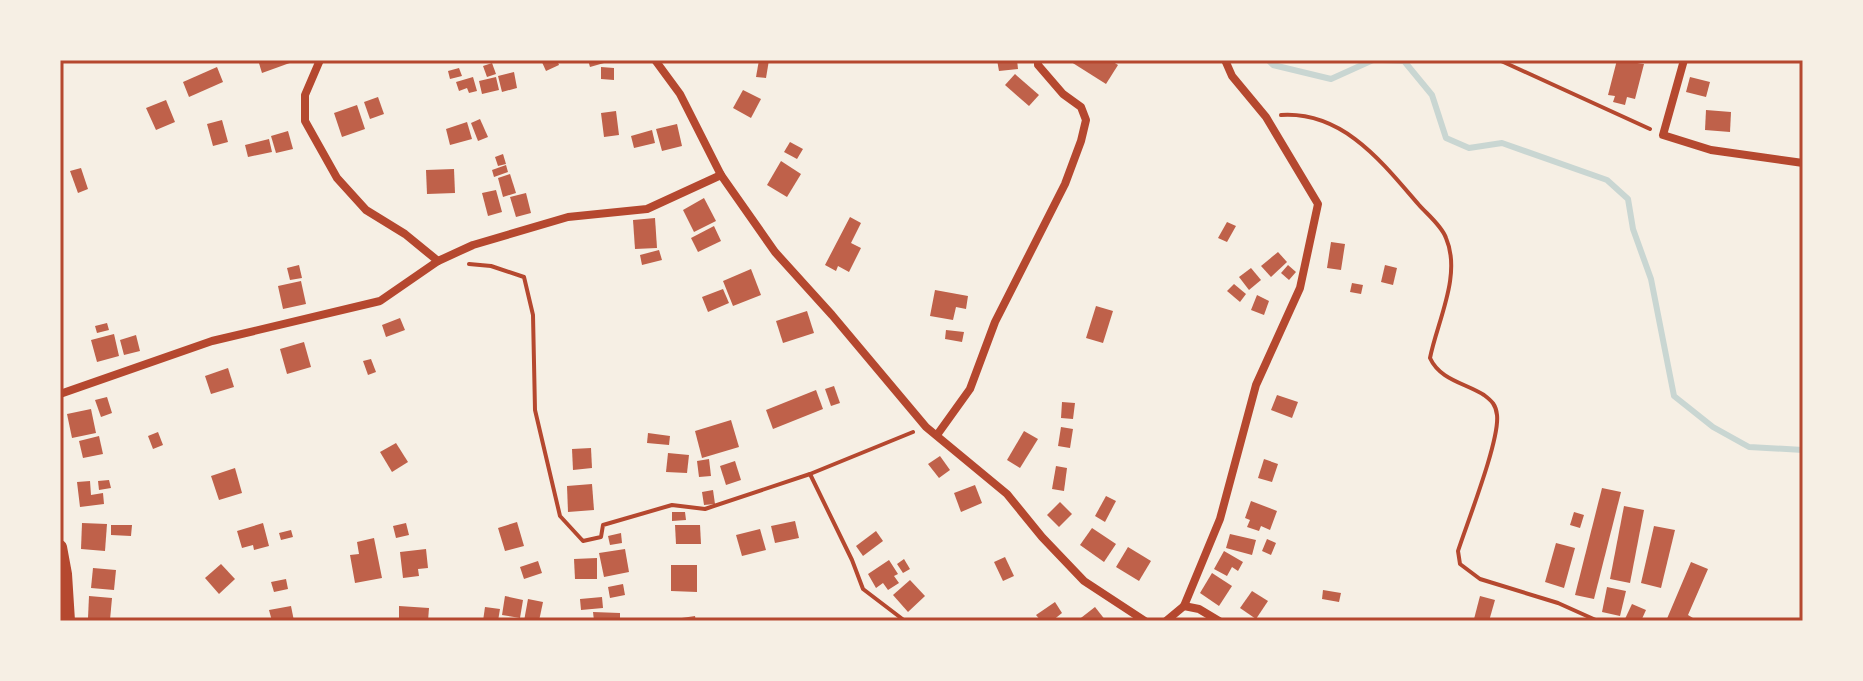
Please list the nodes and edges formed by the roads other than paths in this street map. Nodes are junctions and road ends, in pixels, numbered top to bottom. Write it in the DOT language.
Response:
graph roads {
  1 [pos="320,60"];
  2 [pos="655,60"];
  3 [pos="1038,60"];
  4 [pos="1225,60"];
  5 [pos="1684,60"];
  6 [pos="1803,163"];
  7 [pos="721,175"];
  8 [pos="438,261"];
  9 [pos="60,394"];
  10 [pos="937,435"];
  11 [pos="60,547"];
  12 [pos="1184,606"];
  13 [pos="68,621"];
  14 [pos="1145,621"];
  15 [pos="1166,621"];
  16 [pos="1219,621"];
  1 -- 8 [label="street"];
  2 -- 7 [label="street"];
  3 -- 10 [label="street"];
  4 -- 12 [label="street"];
  5 -- 6 [label="street"];
  7 -- 8 [label="street"];
  7 -- 10 [label="street"];
  8 -- 9 [label="street"];
  10 -- 14 [label="street"];
  11 -- 13 [label="street"];
  12 -- 15 [label="street"];
  12 -- 16 [label="street"];
}
